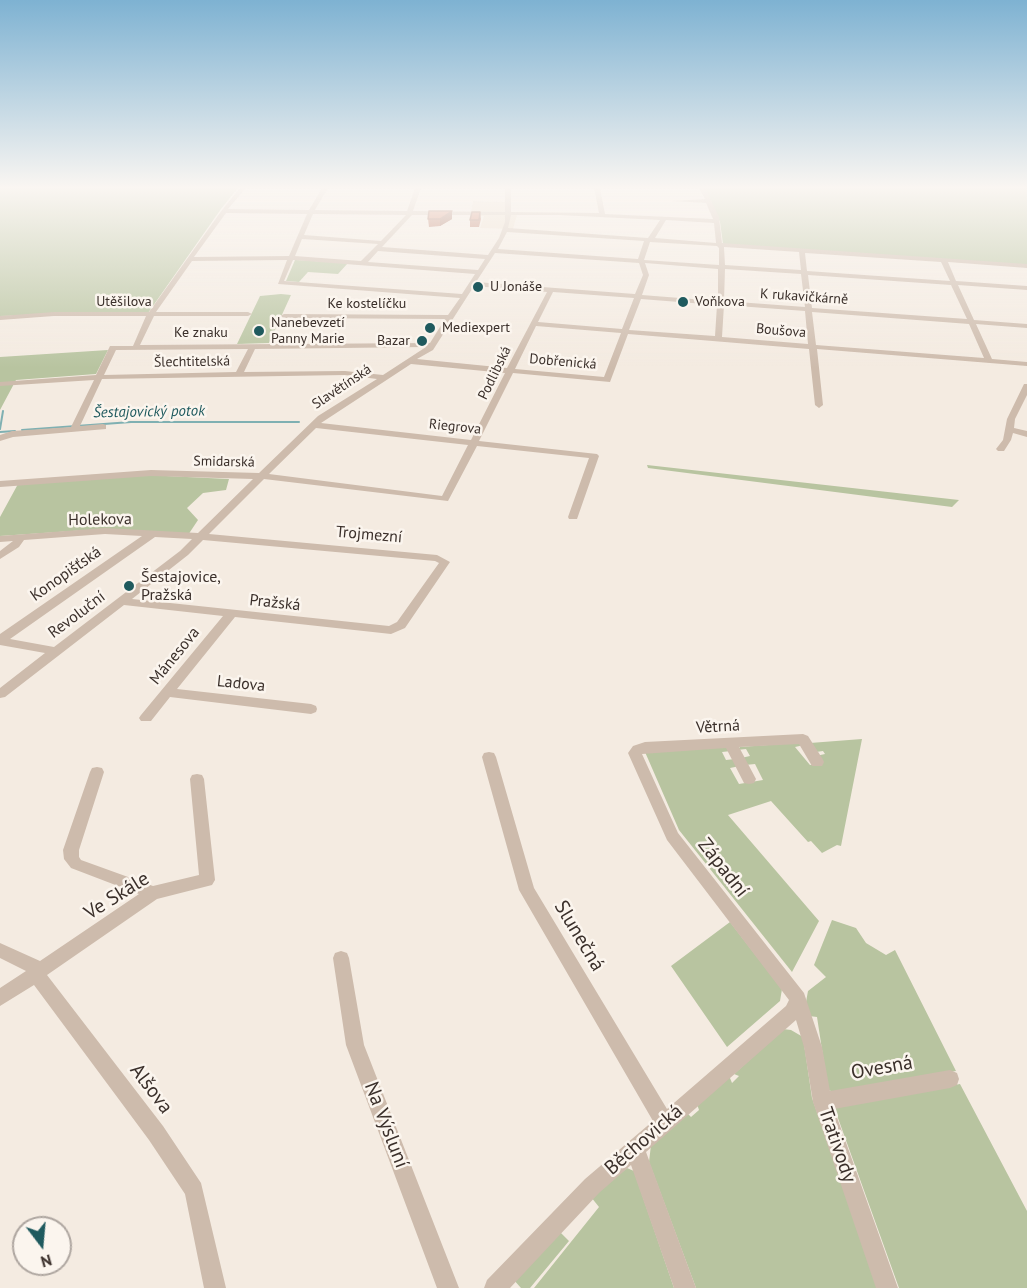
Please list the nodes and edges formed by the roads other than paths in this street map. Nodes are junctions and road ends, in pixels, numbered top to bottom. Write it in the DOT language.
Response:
graph roads {
  1 [pos="198,248"];
  2 [pos="295,248"];
  3 [pos="378,248"];
  4 [pos="428,248"];
  5 [pos="496,248"];
  6 [pos="645,248"];
  7 [pos="722,248"];
  8 [pos="762,248"];
  9 [pos="494,251"];
  10 [pos="802,251"];
  11 [pos="291,258"];
  12 [pos="641,258"];
  13 [pos="190,259"];
  14 [pos="944,261"];
  15 [pos="363,263"];
  16 [pos="722,266"];
  17 [pos="1027,266"];
  18 [pos="480,272"];
  19 [pos="804,272"];
  20 [pos="953,283"];
  21 [pos="472,284"];
  22 [pos="1027,288"];
  23 [pos="551,290"];
  24 [pos="465,296"];
  25 [pos="638,296"];
  26 [pos="721,303"];
  27 [pos="809,310"];
  28 [pos="151,314"];
  29 [pos="248,314"];
  30 [pos="284,316"];
  31 [pos="451,317"];
  32 [pos="0,318"];
  33 [pos="972,323"];
  34 [pos="534,324"];
  35 [pos="1027,326"];
  36 [pos="624,332"];
  37 [pos="717,339"];
  38 [pos="432,345"];
  39 [pos="136,346"];
  40 [pos="253,346"];
  41 [pos="812,347"];
  42 [pos="409,361"];
  43 [pos="989,361"];
  44 [pos="1027,364"];
  45 [pos="512,371"];
  46 [pos="239,374"];
  47 [pos="99,377"];
  48 [pos="384,377"];
  49 [pos="0,384"];
  50 [pos="1027,386"];
  51 [pos="1024,399"];
  52 [pos="819,405"];
  53 [pos="314,425"];
  54 [pos="76,427"];
  55 [pos="104,428"];
  56 [pos="1009,429"];
  57 [pos="1027,434"];
  58 [pos="0,438"];
  59 [pos="475,442"];
  60 [pos="1001,449"];
  61 [pos="262,476"];
  62 [pos="0,484"];
  63 [pos="445,499"];
  64 [pos="573,517"];
  65 [pos="152,535"];
  66 [pos="200,537"];
  67 [pos="0,539"];
  68 [pos="20,539"];
  69 [pos="0,556"];
  70 [pos="121,602"];
  71 [pos="230,615"];
  72 [pos="391,630"];
  73 [pos="0,640"];
  74 [pos="56,651"];
  75 [pos="167,692"];
  76 [pos="0,694"];
  77 [pos="311,709"];
  78 [pos="146,718"];
  79 [pos="730,742"];
  80 [pos="636,751"];
  81 [pos="489,757"];
  82 [pos="817,762"];
  83 [pos="97,772"];
  84 [pos="197,779"];
  85 [pos="749,779"];
  86 [pos="153,893"];
  87 [pos="0,950"];
  88 [pos="341,958"];
  89 [pos="38,972"];
  90 [pos="0,998"];
  91 [pos="798,999"];
  92 [pos="950,1079"];
  93 [pos="822,1102"];
  94 [pos="664,1122"];
  95 [pos="634,1148"];
  96 [pos="215,1288"];
  97 [pos="448,1288"];
  98 [pos="495,1288"];
  99 [pos="685,1288"];
  100 [pos="887,1288"];
  1 -- 13 [label="street"];
  2 -- 11 [label="street"];
  3 -- 15 [label="street"];
  4 -- 9 [label="street"];
  5 -- 9 [label="street, Slavětínská"];
  6 -- 12 [label="street"];
  7 -- 16 [label="street"];
  8 -- 10 [label="street"];
  9 -- 12 [label="street"];
  9 -- 18 [label="street, Slavětínská"];
  10 -- 14 [label="street"];
  10 -- 19 [label="street"];
  11 -- 13 [label="street"];
  11 -- 15 [label="street"];
  11 -- 24 [label="street"];
  12 -- 16 [label="street"];
  12 -- 25 [label="street"];
  13 -- 28 [label="street"];
  14 -- 17 [label="street"];
  14 -- 20 [label="street"];
  15 -- 18 [label="street"];
  16 -- 19 [label="street"];
  16 -- 26 [label="street"];
  18 -- 21 [label="street, Slavětínská"];
  19 -- 20 [label="street"];
  19 -- 27 [label="street"];
  20 -- 22 [label="street"];
  20 -- 33 [label="street"];
  21 -- 23 [label="street, K rukavičkárně"];
  21 -- 24 [label="street, Slavětínská"];
  23 -- 25 [label="street, K rukavičkárně"];
  23 -- 34 [label="street, Podlibská"];
  24 -- 31 [label="street, Slavětínská"];
  25 -- 26 [label="street, K rukavičkárně"];
  25 -- 36 [label="street"];
  26 -- 27 [label="street, K rukavičkárně"];
  26 -- 37 [label="street"];
  27 -- 33 [label="street, K rukavičkárně"];
  27 -- 41 [label="street"];
  28 -- 29 [label="street, Utěšilova"];
  28 -- 32 [label="street, Utěšilova"];
  28 -- 39 [label="street"];
  30 -- 31 [label="street, Ke kostelíčku"];
  31 -- 38 [label="street, Slavětínská"];
  33 -- 35 [label="street, K rukavičkárně"];
  33 -- 43 [label="street"];
  34 -- 36 [label="street, Boušova"];
  34 -- 45 [label="street, Podlibská"];
  36 -- 37 [label="street, Boušova"];
  36 -- 45 [label="street, Dobřenická"];
  37 -- 41 [label="street, Boušova"];
  38 -- 40 [label="street, Ke znaku"];
  38 -- 42 [label="street, Slavětínská"];
  39 -- 40 [label="street, Ke znaku"];
  39 -- 47 [label="street, Ke znaku"];
  40 -- 46 [label="street"];
  41 -- 43 [label="street, Boušova"];
  41 -- 52 [label="street"];
  42 -- 45 [label="street, Dobřenická"];
  42 -- 48 [label="street, Slavětínská"];
  43 -- 44 [label="street, Boušova"];
  45 -- 59 [label="street, Podlibská"];
  46 -- 47 [label="street, Šlechtitelská"];
  46 -- 48 [label="street, Šlechtitelská"];
  47 -- 49 [label="street, Šlechtitelská"];
  47 -- 54 [label="street"];
  48 -- 53 [label="street, Slavětínská"];
  50 -- 51 [label="street"];
  51 -- 56 [label="street"];
  53 -- 59 [label="street, Riegrova"];
  53 -- 61 [label="street, Slavětínská"];
  54 -- 55 [label="street"];
  54 -- 58 [label="street"];
  56 -- 57 [label="street"];
  56 -- 60 [label="street"];
  59 -- 63 [label="street, Podlibská"];
  59 -- 64 [label="street, Riegrova"];
  61 -- 62 [label="street, Smidarská"];
  61 -- 63 [label="street, Smidarská"];
  61 -- 66 [label="street, Slavětínská"];
  65 -- 66 [label="street, Holekova"];
  65 -- 68 [label="street, Holekova"];
  65 -- 73 [label="street, Konopišťská"];
  66 -- 70 [label="street, Revoluční"];
  66 -- 72 [label="street, Trojmezní"];
  67 -- 68 [label="street, Holekova"];
  68 -- 69 [label="street"];
  70 -- 71 [label="street, Pražská"];
  70 -- 74 [label="street, Revoluční"];
  71 -- 72 [label="street, Pražská"];
  71 -- 75 [label="street, Mánesova"];
  73 -- 74 [label="street"];
  74 -- 76 [label="street, Revoluční"];
  75 -- 77 [label="street, Ladova"];
  75 -- 78 [label="street, Mánesova"];
  79 -- 80 [label="street, Větrná"];
  79 -- 82 [label="street, Větrná"];
  79 -- 85 [label="street"];
  80 -- 91 [label="street, Západní"];
  81 -- 94 [label="street, Slunečná"];
  83 -- 86 [label="street"];
  84 -- 86 [label="street, Ve Skále"];
  86 -- 89 [label="street, Ve Skále"];
  87 -- 89 [label="street, Alšova"];
  88 -- 97 [label="street, Na Výsluní"];
  89 -- 90 [label="street, Ve Skále"];
  89 -- 96 [label="street, Alšova"];
  91 -- 93 [label="street, Trativody"];
  91 -- 94 [label="street, Běchovická"];
  92 -- 93 [label="street, Ovesná"];
  93 -- 100 [label="street, Trativody"];
  94 -- 95 [label="street, Běchovická"];
  95 -- 98 [label="street, Běchovická"];
  95 -- 99 [label="street"];
}
